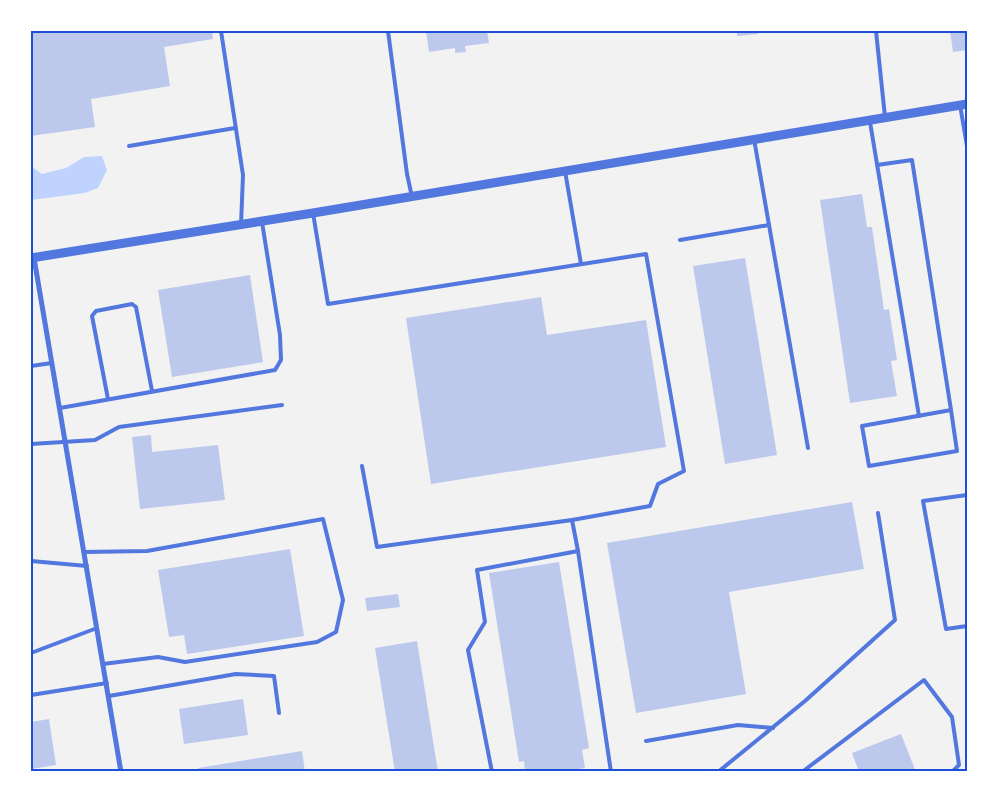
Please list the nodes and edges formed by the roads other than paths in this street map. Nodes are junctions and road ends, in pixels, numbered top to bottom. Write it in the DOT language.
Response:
graph roads {
  1 [pos="221,31"];
  2 [pos="388,31"];
  3 [pos="876,31"];
  4 [pos="964,104"];
  5 [pos="885,117"];
  6 [pos="870,120"];
  7 [pos="235,128"];
  8 [pos="754,139"];
  9 [pos="129,146"];
  10 [pos="967,146"];
  11 [pos="877,164"];
  12 [pos="565,171"];
  13 [pos="412,197"];
  14 [pos="313,213"];
  15 [pos="262,222"];
  16 [pos="241,225"];
  17 [pos="769,226"];
  18 [pos="680,240"];
  19 [pos="33,258"];
  20 [pos="581,264"];
  21 [pos="52,363"];
  22 [pos="31,366"];
  23 [pos="152,391"];
  24 [pos="108,399"];
  25 [pos="282,406"];
  26 [pos="60,408"];
  27 [pos="951,410"];
  28 [pos="919,416"];
  29 [pos="66,443"];
  30 [pos="31,444"];
  31 [pos="808,448"];
  32 [pos="362,466"];
  33 [pos="967,495"];
  34 [pos="878,513"];
  35 [pos="572,520"];
  36 [pos="578,551"];
  37 [pos="84,552"];
  38 [pos="31,560"];
  39 [pos="87,566"];
  40 [pos="967,626"];
  41 [pos="97,628"];
  42 [pos="31,653"];
  43 [pos="103,664"];
  44 [pos="106,683"];
  45 [pos="31,695"];
  46 [pos="109,696"];
  47 [pos="279,713"];
  48 [pos="773,728"];
  49 [pos="646,741"];
  50 [pos="121,772"];
  51 [pos="492,772"];
  52 [pos="611,772"];
  53 [pos="718,772"];
  54 [pos="802,772"];
  55 [pos="952,772"];
  1 -- 7 [label="lane"];
  2 -- 13 [label="lane"];
  3 -- 5 [label="lane"];
  4 -- 5 [label="street"];
  4 -- 10 [label="lane"];
  5 -- 6 [label="street"];
  6 -- 8 [label="street"];
  6 -- 11 [label="lane"];
  7 -- 9 [label="lane"];
  7 -- 16 [label="lane"];
  8 -- 12 [label="street"];
  8 -- 17 [label="lane"];
  11 -- 27 [label="lane"];
  11 -- 28 [label="lane"];
  12 -- 13 [label="street"];
  12 -- 20 [label="lane"];
  13 -- 14 [label="street"];
  14 -- 15 [label="street"];
  14 -- 20 [label="lane"];
  15 -- 16 [label="street"];
  15 -- 23 [label="lane"];
  16 -- 19 [label="street"];
  17 -- 18 [label="lane"];
  17 -- 31 [label="lane"];
  19 -- 21 [label="street"];
  20 -- 35 [label="lane"];
  21 -- 22 [label="lane"];
  21 -- 26 [label="street"];
  23 -- 24 [label="lane"];
  23 -- 24 [label="lane"];
  24 -- 26 [label="lane"];
  25 -- 29 [label="lane"];
  26 -- 29 [label="street"];
  27 -- 28 [label="lane"];
  27 -- 28 [label="lane"];
  29 -- 30 [label="lane"];
  29 -- 37 [label="street"];
  32 -- 35 [label="lane"];
  33 -- 40 [label="lane"];
  34 -- 48 [label="lane"];
  35 -- 36 [label="lane"];
  36 -- 51 [label="lane"];
  36 -- 52 [label="lane"];
  37 -- 39 [label="street"];
  37 -- 43 [label="lane"];
  38 -- 39 [label="lane"];
  39 -- 41 [label="street"];
  41 -- 42 [label="lane"];
  41 -- 43 [label="street"];
  43 -- 44 [label="street"];
  44 -- 45 [label="lane"];
  44 -- 46 [label="street"];
  46 -- 47 [label="lane"];
  46 -- 50 [label="street"];
  48 -- 49 [label="lane"];
  48 -- 53 [label="lane"];
  54 -- 55 [label="lane"];
}
